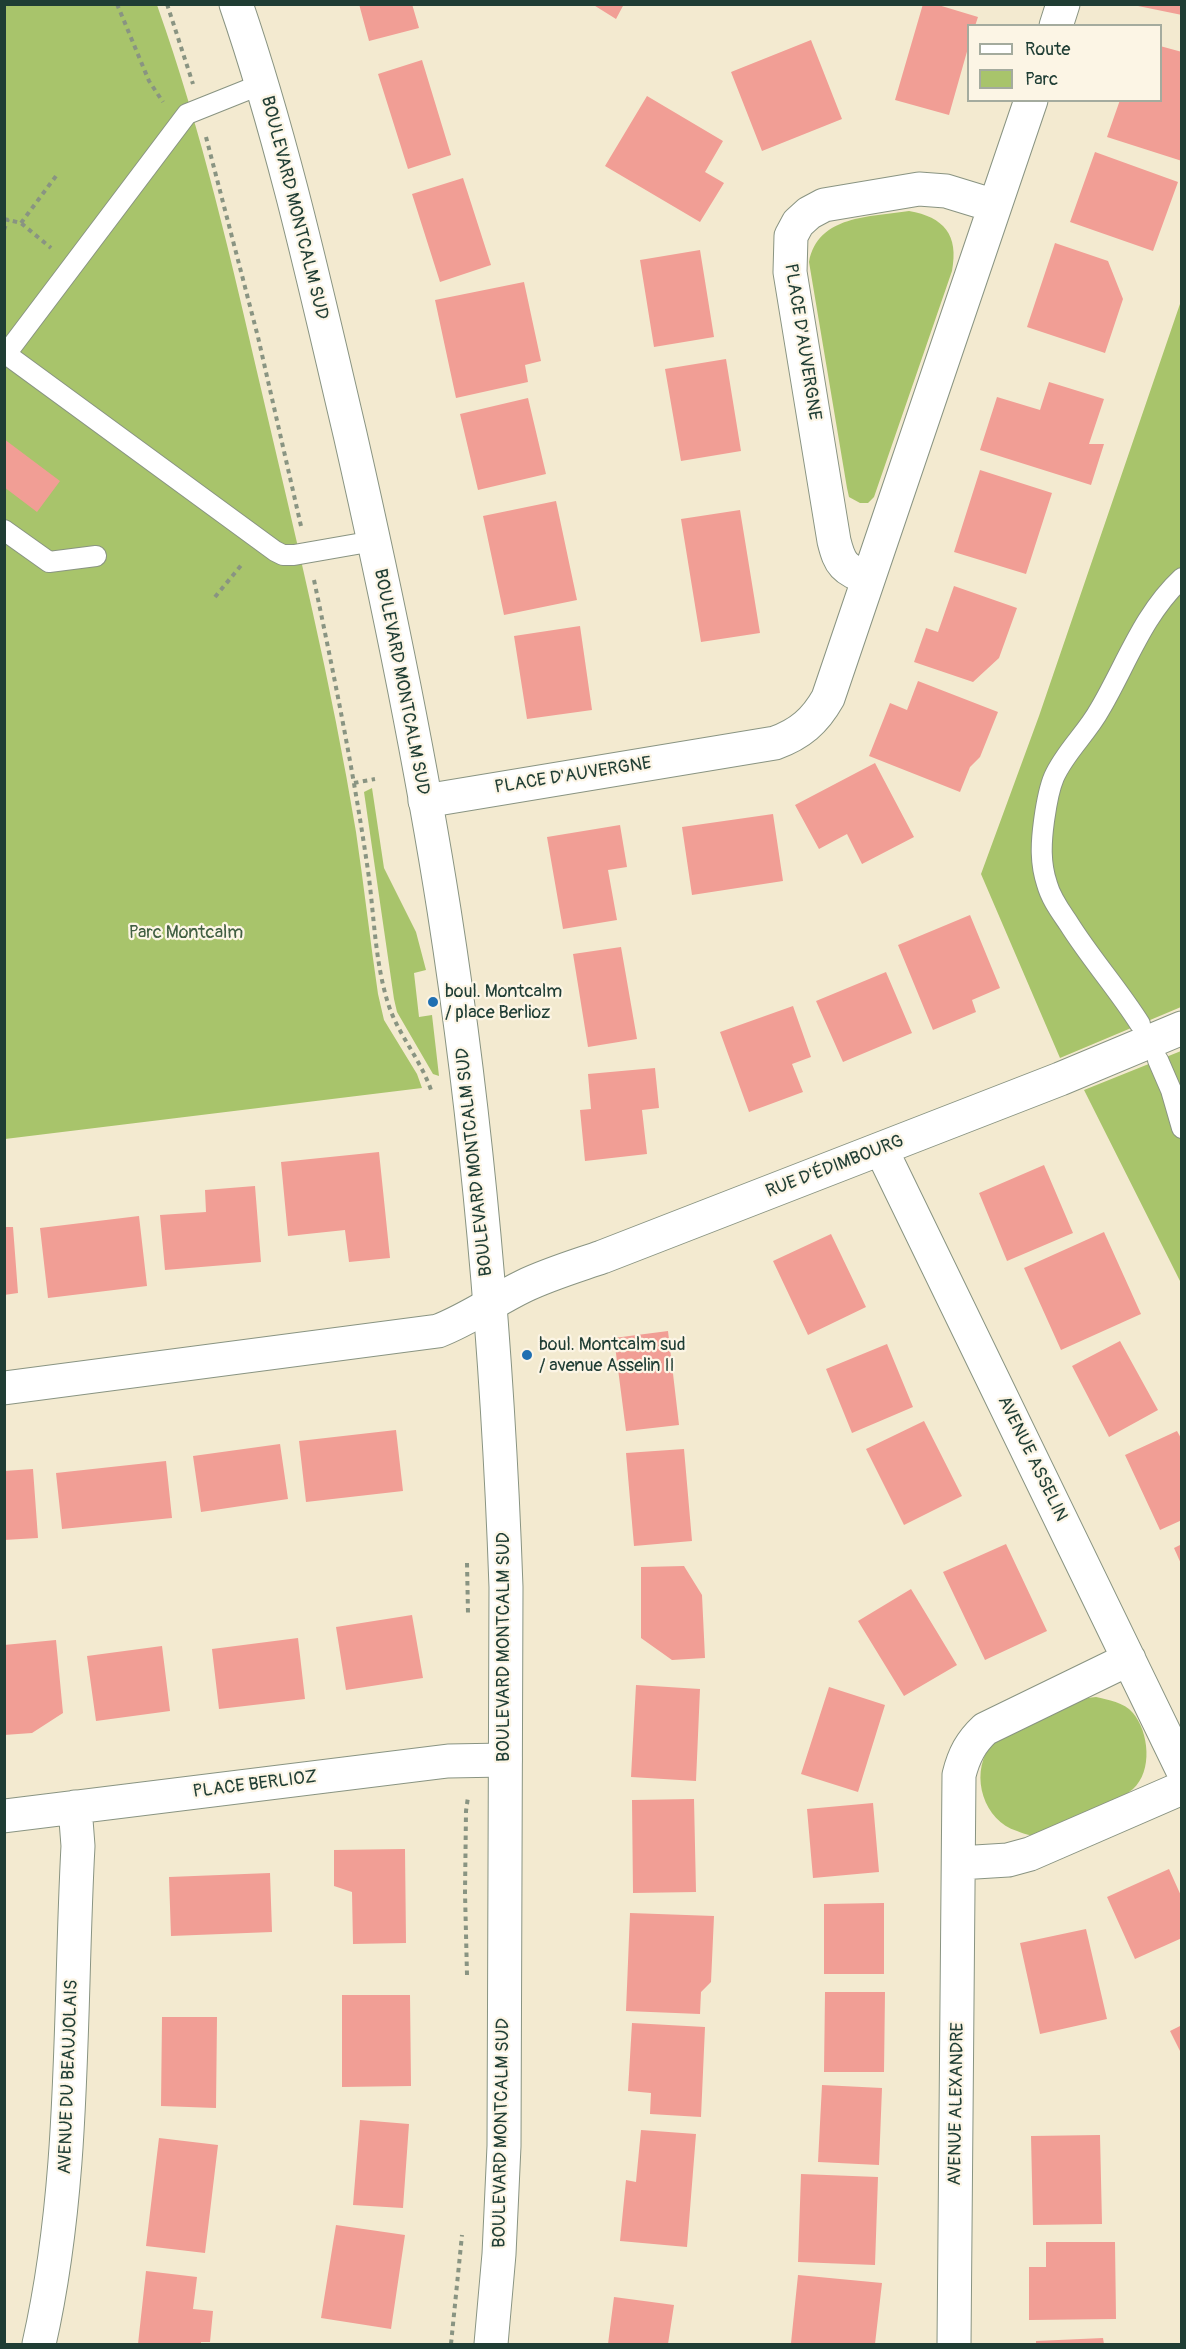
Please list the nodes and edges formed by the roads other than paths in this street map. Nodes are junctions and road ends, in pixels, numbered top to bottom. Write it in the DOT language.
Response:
graph roads {
  1 [pos="236,4"];
  2 [pos="1062,4"];
  3 [pos="1057,24"];
  4 [pos="262,84"];
  5 [pos="1030,102"];
  6 [pos="995,206"];
  7 [pos="5,355"];
  8 [pos="4,530"];
  9 [pos="374,542"];
  10 [pos="96,556"];
  11 [pos="868,578"];
  12 [pos="1182,578"];
  13 [pos="425,801"];
  14 [pos="1140,1024"];
  15 [pos="1182,1028"];
  16 [pos="1158,1060"];
  17 [pos="1176,1093"];
  18 [pos="1182,1128"];
  19 [pos="881,1149"];
  20 [pos="490,1305"];
  21 [pos="4,1388"];
  22 [pos="1129,1659"];
  23 [pos="505,1760"];
  24 [pos="1182,1769"];
  25 [pos="1182,1788"];
  26 [pos="75,1807"];
  27 [pos="4,1816"];
  28 [pos="959,1863"];
  29 [pos="39,2344"];
  30 [pos="491,2344"];
  31 [pos="954,2344"];
  1 -- 4 [label="street, BOULEVARD MONTCALM SUD"];
  2 -- 3 [label="street"];
  4 -- 7 [label="lane"];
  4 -- 9 [label="street, BOULEVARD MONTCALM SUD"];
  5 -- 6 [label="street, PLACE D'AUVERGNE"];
  6 -- 11 [label="street, PLACE D'AUVERGNE"];
  6 -- 11 [label="street, PLACE D'AUVERGNE"];
  7 -- 9 [label="lane"];
  8 -- 10 [label="lane"];
  9 -- 13 [label="street, BOULEVARD MONTCALM SUD"];
  11 -- 13 [label="street, PLACE D'AUVERGNE"];
  12 -- 14 [label="lane"];
  13 -- 20 [label="street, BOULEVARD MONTCALM SUD"];
  15 -- 19 [label="street, RUE D'ÉDIMBOURG"];
  16 -- 17 [label="lane"];
  17 -- 18 [label="lane"];
  19 -- 20 [label="street, RUE D'ÉDIMBOURG"];
  19 -- 22 [label="street, AVENUE ASSELIN"];
  20 -- 21 [label="street"];
  20 -- 23 [label="street, BOULEVARD MONTCALM SUD"];
  22 -- 24 [label="street, AVENUE ASSELIN"];
  22 -- 28 [label="street, AVENUE ALEXANDRE"];
  23 -- 26 [label="street, PLACE BERLIOZ"];
  23 -- 30 [label="street, BOULEVARD MONTCALM SUD"];
  25 -- 28 [label="street"];
  26 -- 27 [label="street, PLACE BERLIOZ"];
  26 -- 29 [label="street, AVENUE DU BEAUJOLAIS"];
  28 -- 31 [label="street, AVENUE ALEXANDRE"];
}
